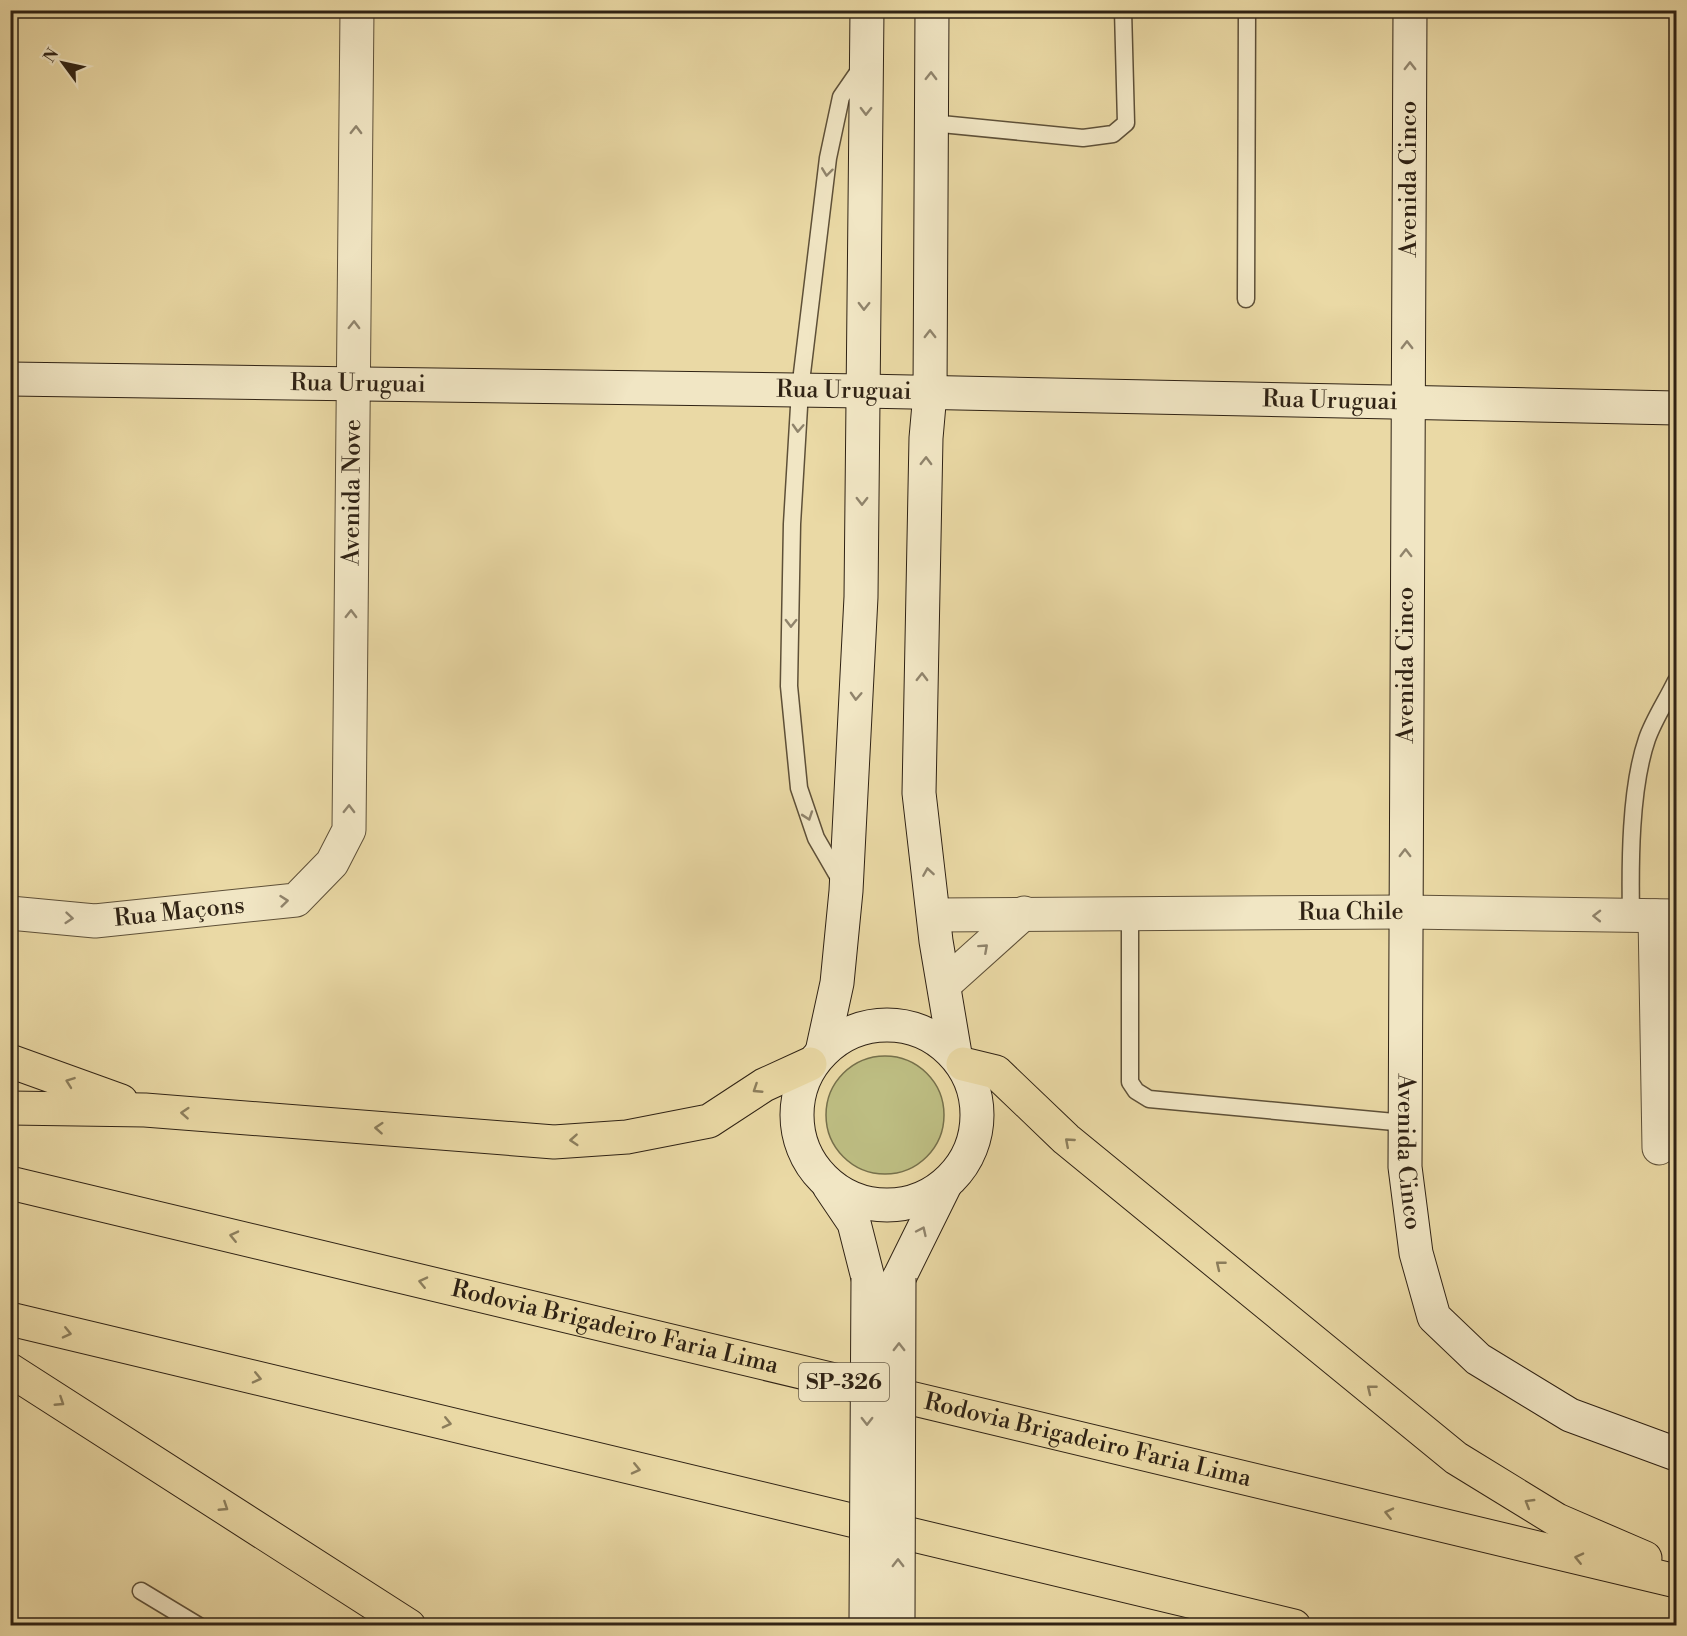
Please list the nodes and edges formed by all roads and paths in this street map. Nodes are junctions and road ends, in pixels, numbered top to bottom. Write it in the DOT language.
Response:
graph roads {
  1 [pos="357,10"];
  2 [pos="867,10"];
  3 [pos="932,10"];
  4 [pos="1123,10"];
  5 [pos="1247,10"];
  6 [pos="1410,10"];
  7 [pos="867,60"];
  8 [pos="930,123"];
  9 [pos="1246,299"];
  10 [pos="10,379"];
  11 [pos="353,384"];
  12 [pos="800,390"];
  13 [pos="863,391"];
  14 [pos="930,393"];
  15 [pos="1407,403"];
  16 [pos="1677,408"];
  17 [pos="1677,681"];
  18 [pos="332,863"];
  19 [pos="846,891"];
  20 [pos="1130,912"];
  21 [pos="1405,912"];
  22 [pos="10,913"];
  23 [pos="1024,913"];
  24 [pos="935,915"];
  25 [pos="1654,917"];
  26 [pos="945,984"];
  27 [pos="816,1058"];
  28 [pos="959,1059"];
  29 [pos="10,1061"];
  30 [pos="10,1108"];
  31 [pos="145,1110"];
  32 [pos="1404,1123"];
  33 [pos="1659,1148"];
  34 [pos="10,1183"];
  35 [pos="828,1184"];
  36 [pos="945,1185"];
  37 [pos="884,1278"];
  38 [pos="10,1319"];
  39 [pos="10,1370"];
  40 [pos="1677,1454"];
  41 [pos="1677,1572"];
  42 [pos="1677,1581"];
  43 [pos="141,1591"];
  44 [pos="881,1624"];
  45 [pos="199,1626"];
  46 [pos="410,1626"];
  47 [pos="1294,1626"];
  11 -- 1 [label="street, Avenida Nove, one-way"];
  2 -- 7 [label="street"];
  8 -- 3 [label="street, one-way"];
  4 -- 8 [label="lane"];
  5 -- 9 [label="lane"];
  15 -- 6 [label="street, Avenida Cinco, one-way"];
  7 -- 12 [label="lane, one-way"];
  7 -- 13 [label="street, one-way"];
  14 -- 8 [label="street, one-way"];
  10 -- 11 [label="street, Rua Uruguai"];
  11 -- 12 [label="street, Rua Uruguai"];
  18 -- 11 [label="street, Avenida Nove, one-way"];
  12 -- 13 [label="street, Rua Uruguai"];
  12 -- 19 [label="lane, one-way"];
  13 -- 14 [label="street, Rua Uruguai"];
  13 -- 19 [label="street, one-way"];
  14 -- 15 [label="street, Rua Uruguai"];
  24 -- 14 [label="street, one-way"];
  15 -- 16 [label="street, Rua Uruguai"];
  21 -- 15 [label="street, Avenida Cinco, one-way"];
  17 -- 25 [label="lane"];
  22 -- 18 [label="street, Rua Maçons, one-way"];
  19 -- 27 [label="street"];
  20 -- 21 [label="street, Rua Chile"];
  20 -- 23 [label="street, Rua Chile"];
  20 -- 32 [label="lane"];
  25 -- 21 [label="street, Rua Chile, one-way"];
  21 -- 32 [label="street, Avenida Cinco"];
  23 -- 24 [label="street, Rua Chile"];
  26 -- 23 [label="street, one-way"];
  24 -- 26 [label="street"];
  25 -- 33 [label="street"];
  26 -- 28 [label="street"];
  27 -- 28 [label="street"];
  27 -- 31 [label="highway, one-way"];
  27 -- 35 [label="street"];
  28 -- 36 [label="street"];
  41 -- 28 [label="highway, one-way"];
  31 -- 29 [label="highway, one-way"];
  30 -- 31 [label="highway"];
  32 -- 40 [label="street, Avenida Cinco"];
  42 -- 34 [label="highway, Rodovia Brigadeiro Faria Lima / SP-326, one-way"];
  35 -- 36 [label="street"];
  35 -- 37 [label="street"];
  37 -- 36 [label="street, one-way"];
  37 -- 44 [label="street, bridge"];
  38 -- 47 [label="highway, one-way"];
  39 -- 46 [label="highway, one-way"];
  43 -- 45 [label="lane"];
}
